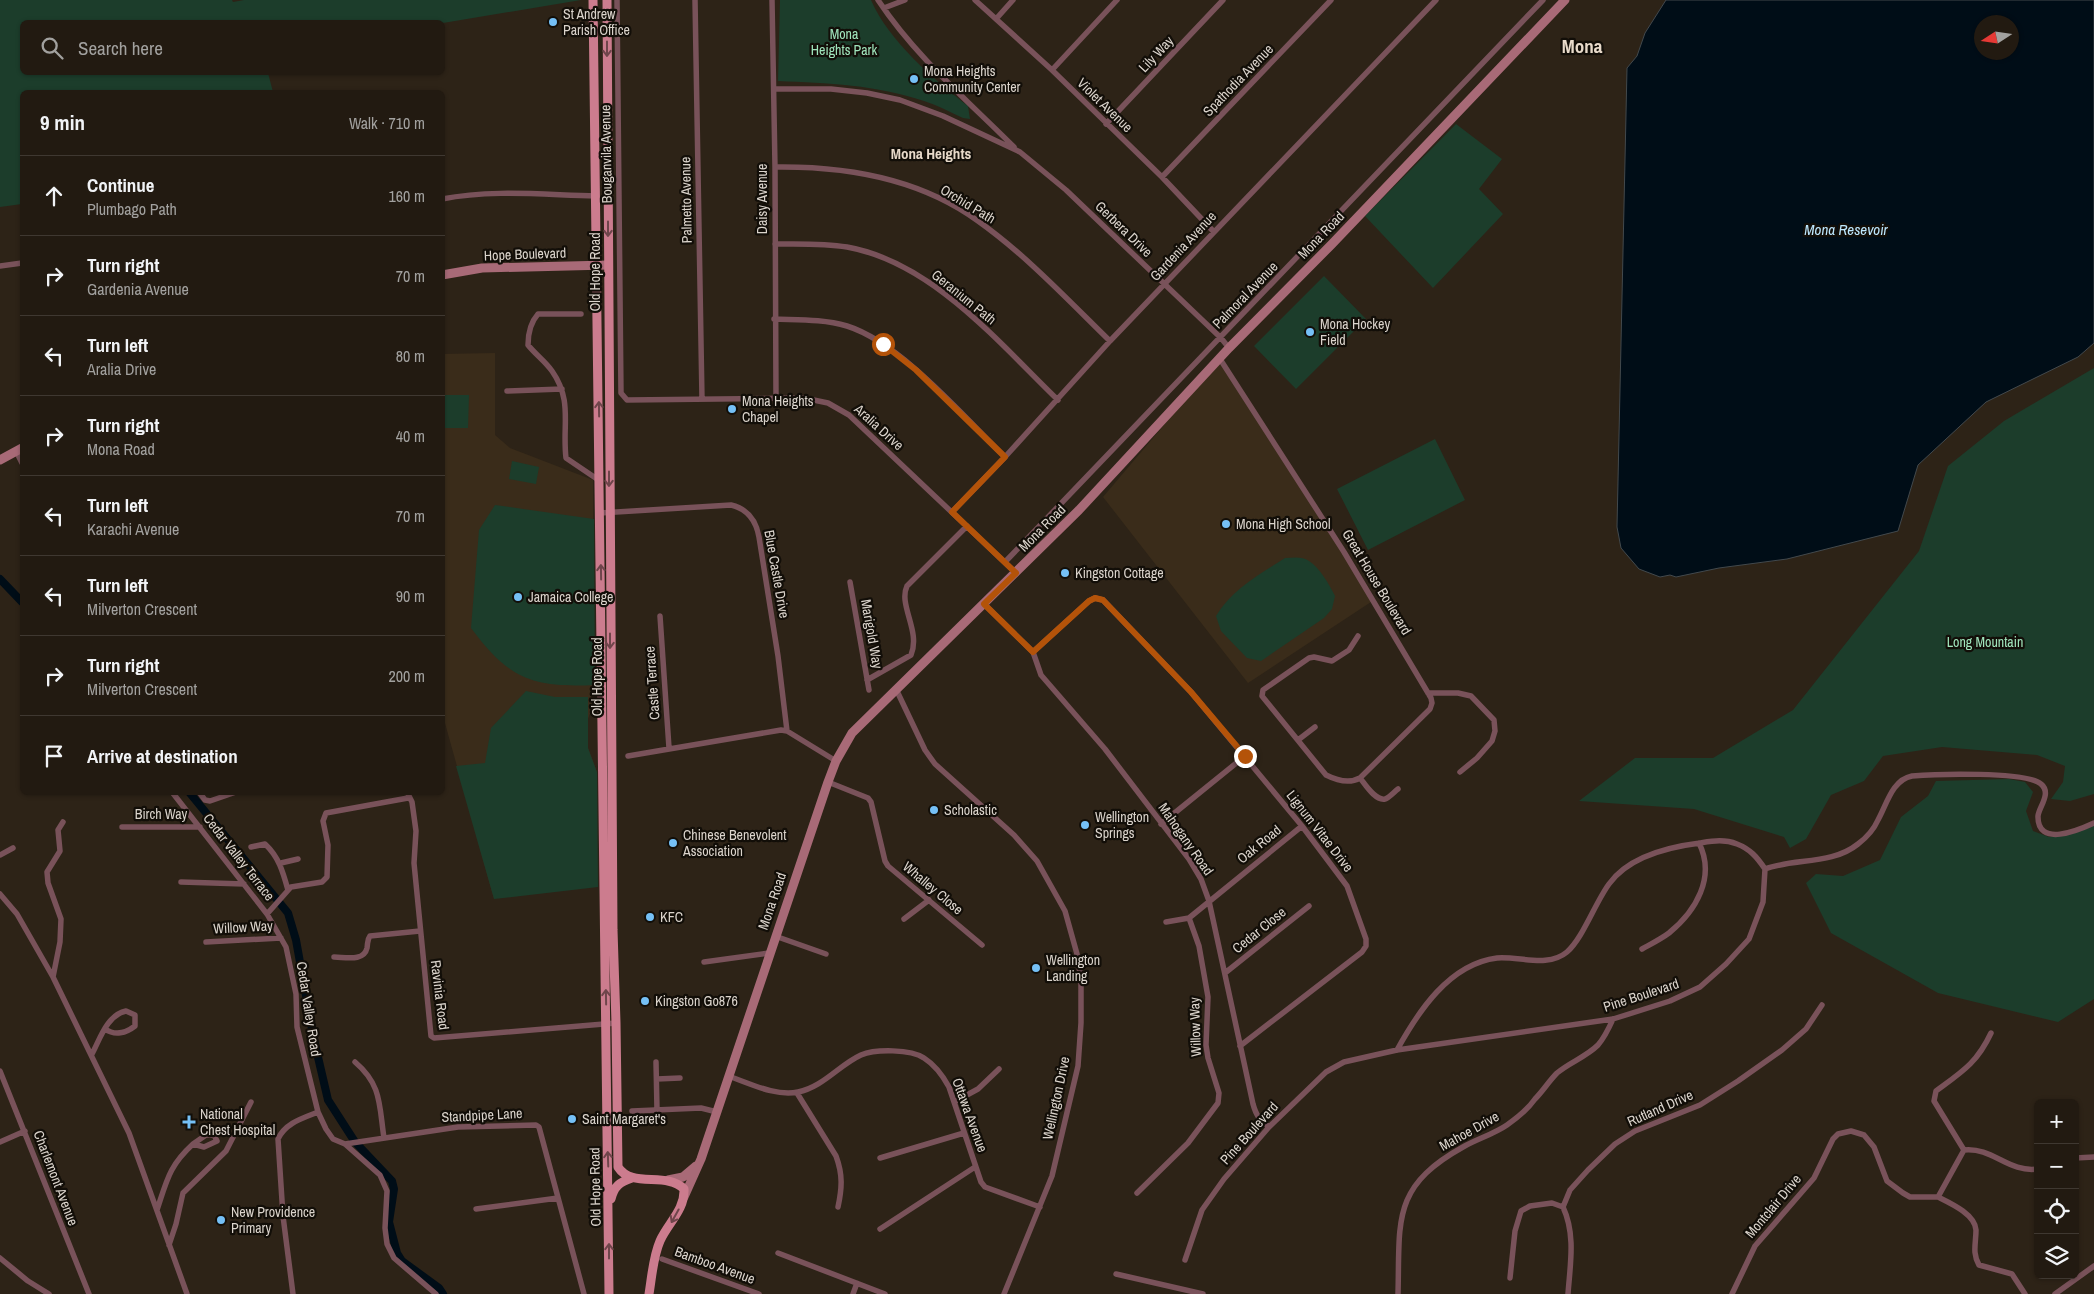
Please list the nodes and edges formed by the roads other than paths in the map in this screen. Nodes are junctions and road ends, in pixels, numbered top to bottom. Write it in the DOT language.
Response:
graph roads {
  1 [pos="593,0"];
  2 [pos="607,0"];
  3 [pos="617,0"];
  4 [pos="695,0"];
  5 [pos="772,0"];
  6 [pos="878,0"];
  7 [pos="905,0"];
  8 [pos="975,0"];
  9 [pos="1013,0"];
  10 [pos="1117,0"];
  11 [pos="1223,0"];
  12 [pos="1331,0"];
  13 [pos="1436,0"];
  14 [pos="1543,0"];
  15 [pos="1565,0"];
  16 [pos="884,8"];
  17 [pos="996,19"];
  18 [pos="1052,70"];
  19 [pos="774,89"];
  20 [pos="1106,124"];
  21 [pos="1020,152"];
  22 [pos="775,167"];
  23 [pos="1162,176"];
  24 [pos="596,196"];
  25 [pos="445,198"];
  26 [pos="1214,232"];
  27 [pos="775,244"];
  28 [pos="20,263"];
  29 [pos="608,265"];
  30 [pos="0,266"];
  31 [pos="596,266"];
  32 [pos="445,274"];
  33 [pos="1164,285"];
  34 [pos="582,314"];
  35 [pos="774,319"];
  36 [pos="1221,338"];
  37 [pos="1110,341"];
  38 [pos="1229,348"];
  39 [pos="1220,359"];
  40 [pos="562,390"];
  41 [pos="506,391"];
  42 [pos="623,398"];
  43 [pos="776,398"];
  44 [pos="702,399"];
  45 [pos="1058,400"];
  46 [pos="19,450"];
  47 [pos="1005,457"];
  48 [pos="0,460"];
  49 [pos="600,481"];
  50 [pos="605,512"];
  51 [pos="952,512"];
  52 [pos="967,526"];
  53 [pos="1005,562"];
  54 [pos="1016,573"];
  55 [pos="850,582"];
  56 [pos="984,604"];
  57 [pos="660,616"];
  58 [pos="1358,636"];
  59 [pos="1033,652"];
  60 [pos="868,680"];
  61 [pos="896,689"];
  62 [pos="869,690"];
  63 [pos="1428,693"];
  64 [pos="1315,727"];
  65 [pos="787,732"];
  66 [pos="1298,740"];
  67 [pos="669,748"];
  68 [pos="628,756"];
  69 [pos="1245,756"];
  70 [pos="836,761"];
  71 [pos="1460,772"];
  72 [pos="1360,778"];
  73 [pos="828,782"];
  74 [pos="1398,789"];
  75 [pos="175,795"];
  76 [pos="202,795"];
  77 [pos="226,795"];
  78 [pos="408,795"];
  79 [pos="63,822"];
  80 [pos="2094,823"];
  81 [pos="1161,824"];
  82 [pos="1302,826"];
  83 [pos="122,827"];
  84 [pos="200,827"];
  85 [pos="1699,843"];
  86 [pos="250,847"];
  87 [pos="13,848"];
  88 [pos="0,855"];
  89 [pos="298,859"];
  90 [pos="281,863"];
  91 [pos="1765,868"];
  92 [pos="181,882"];
  93 [pos="244,884"];
  94 [pos="288,890"];
  95 [pos="0,894"];
  96 [pos="929,900"];
  97 [pos="1209,901"];
  98 [pos="1309,906"];
  99 [pos="267,914"];
  100 [pos="1189,918"];
  101 [pos="904,919"];
  102 [pos="1166,922"];
  103 [pos="420,930"];
  104 [pos="775,936"];
  105 [pos="281,938"];
  106 [pos="206,942"];
  107 [pos="982,944"];
  108 [pos="1642,949"];
  109 [pos="769,953"];
  110 [pos="826,954"];
  111 [pos="334,957"];
  112 [pos="704,962"];
  113 [pos="1225,973"];
  114 [pos="53,977"];
  115 [pos="1822,1004"];
  116 [pos="1613,1019"];
  117 [pos="616,1023"];
  118 [pos="606,1024"];
  119 [pos="105,1029"];
  120 [pos="1991,1033"];
  121 [pos="1240,1046"];
  122 [pos="1397,1050"];
  123 [pos="92,1054"];
  124 [pos="355,1062"];
  125 [pos="656,1062"];
  126 [pos="999,1069"];
  127 [pos="0,1071"];
  128 [pos="728,1076"];
  129 [pos="680,1078"];
  130 [pos="657,1079"];
  131 [pos="797,1093"];
  132 [pos="251,1102"];
  133 [pos="954,1102"];
  134 [pos="657,1110"];
  135 [pos="632,1111"];
  136 [pos="318,1112"];
  137 [pos="717,1112"];
  138 [pos="1269,1127"];
  139 [pos="25,1131"];
  140 [pos="964,1134"];
  141 [pos="384,1138"];
  142 [pos="0,1142"];
  143 [pos="193,1144"];
  144 [pos="345,1144"];
  145 [pos="1964,1150"];
  146 [pos="2094,1157"];
  147 [pos="880,1158"];
  148 [pos="2079,1158"];
  149 [pos="701,1159"];
  150 [pos="975,1167"];
  151 [pos="2034,1169"];
  152 [pos="632,1178"];
  153 [pos="668,1180"];
  154 [pos="1137,1193"];
  155 [pos="684,1197"];
  156 [pos="1938,1197"];
  157 [pos="558,1198"];
  158 [pos="838,1207"];
  159 [pos="1040,1207"];
  160 [pos="1563,1207"];
  161 [pos="609,1208"];
  162 [pos="476,1209"];
  163 [pos="157,1210"];
  164 [pos="880,1229"];
  165 [pos="169,1244"];
  166 [pos="778,1253"];
  167 [pos="0,1258"];
  168 [pos="662,1259"];
  169 [pos="1185,1260"];
  170 [pos="2094,1266"];
  171 [pos="1116,1274"];
  172 [pos="1510,1278"];
  173 [pos="857,1283"];
  174 [pos="1174,1291"];
  175 [pos="49,1294"];
  176 [pos="89,1294"];
  177 [pos="187,1294"];
  178 [pos="293,1294"];
  179 [pos="436,1294"];
  180 [pos="584,1294"];
  181 [pos="609,1294"];
  182 [pos="649,1294"];
  183 [pos="759,1294"];
  184 [pos="853,1294"];
  185 [pos="885,1294"];
  186 [pos="1004,1294"];
  187 [pos="1203,1294"];
  188 [pos="1398,1294"];
  189 [pos="1568,1294"];
  190 [pos="1732,1294"];
  191 [pos="2025,1294"];
  192 [pos="2054,1294"];
  1 -- 24 [label="main road, Old Hope Road"];
  2 -- 29 [label="main road, Old Hope Road, one-way"];
  3 -- 42 [label="street, Bouganvila Avenue"];
  4 -- 44 [label="street, Palmetto Avenue"];
  5 -- 19 [label="street, Daisy Avenue"];
  6 -- 16 [label="street, Gerbera Drive"];
  7 -- 16 [label="street"];
  8 -- 17 [label="street, Violet Avenue"];
  9 -- 17 [label="street"];
  10 -- 18 [label="street"];
  11 -- 20 [label="street, Lily Way"];
  12 -- 23 [label="street, Spathodia Avenue"];
  13 -- 26 [label="street, Gardenia Avenue"];
  14 -- 36 [label="street, Palmoral Avenue"];
  15 -- 38 [label="street, Mona Road"];
  16 -- 21 [label="street, Gerbera Drive"];
  17 -- 18 [label="street, Violet Avenue"];
  18 -- 20 [label="street, Violet Avenue"];
  19 -- 21 [label="street, Gerbera Drive"];
  19 -- 22 [label="street, Daisy Avenue"];
  20 -- 23 [label="street, Violet Avenue"];
  21 -- 33 [label="street, Gerbera Drive"];
  22 -- 27 [label="street, Daisy Avenue"];
  22 -- 37 [label="street, Orchid Path"];
  23 -- 26 [label="street, Violet Avenue"];
  24 -- 25 [label="street"];
  24 -- 31 [label="main road, Old Hope Road"];
  26 -- 33 [label="street, Gardenia Avenue"];
  27 -- 35 [label="street, Daisy Avenue"];
  27 -- 45 [label="street, Geranium Path"];
  28 -- 30 [label="street"];
  29 -- 31 [label="street, Hope Boulevard"];
  29 -- 50 [label="main road, Old Hope Road, one-way"];
  31 -- 32 [label="street, Hope Boulevard"];
  49 -- 31 [label="main road, Old Hope Road, one-way"];
  33 -- 36 [label="street, Gerbera Drive"];
  33 -- 37 [label="street, Gardenia Avenue"];
  34 -- 40 [label="street"];
  35 -- 43 [label="street, Daisy Avenue"];
  35 -- 47 [label="street"];
  36 -- 38 [label="street, Gerbera Drive"];
  36 -- 53 [label="street, Palmoral Avenue"];
  37 -- 45 [label="street, Gardenia Avenue"];
  38 -- 39 [label="street, Mona Road"];
  39 -- 54 [label="street, Mona Road"];
  39 -- 63 [label="street, Great House Boulevard"];
  40 -- 41 [label="street"];
  40 -- 49 [label="street"];
  42 -- 44 [label="street, Aralia Drive"];
  43 -- 44 [label="street, Aralia Drive"];
  43 -- 51 [label="street, Aralia Drive"];
  45 -- 47 [label="street, Gardenia Avenue"];
  46 -- 48 [label="street"];
  47 -- 51 [label="street, Gardenia Avenue"];
  49 -- 50 [label="main road, Old Hope Road"];
  50 -- 65 [label="street, Blue Castle Drive"];
  50 -- 117 [label="main road, Old Hope Road, one-way"];
  118 -- 50 [label="main road, Old Hope Road, one-way"];
  51 -- 52 [label="street, Aralia Drive"];
  52 -- 53 [label="street, Aralia Drive"];
  52 -- 60 [label="street"];
  53 -- 54 [label="street, Aralia Drive"];
  54 -- 56 [label="street, Mona Road"];
  55 -- 60 [label="street, Marigold Way"];
  56 -- 59 [label="street"];
  56 -- 61 [label="street, Mona Road"];
  57 -- 67 [label="street, Castle Terrace"];
  58 -- 66 [label="street"];
  59 -- 69 [label="street, Lignum Vitae Drive"];
  59 -- 81 [label="street, Mahogany Road"];
  60 -- 62 [label="street, Marigold Way"];
  61 -- 70 [label="street, Mona Road"];
  61 -- 159 [label="street, Wellington Drive"];
  63 -- 71 [label="street"];
  63 -- 72 [label="street"];
  64 -- 66 [label="street"];
  65 -- 67 [label="street"];
  65 -- 70 [label="street"];
  66 -- 72 [label="street"];
  67 -- 68 [label="street"];
  69 -- 81 [label="street"];
  69 -- 82 [label="street, Lignum Vitae Drive"];
  70 -- 73 [label="street, Mona Road"];
  72 -- 74 [label="street"];
  73 -- 96 [label="street, Whalley Close"];
  73 -- 104 [label="street, Mona Road"];
  75 -- 84 [label="street, Cedar Valley Terrace"];
  76 -- 77 [label="street"];
  78 -- 94 [label="street"];
  78 -- 103 [label="street, Ravinia Road"];
  79 -- 114 [label="street"];
  80 -- 91 [label="street"];
  81 -- 97 [label="street, Mahogany Road"];
  82 -- 97 [label="street, Oak Road"];
  82 -- 121 [label="street, Lignum Vitae Drive"];
  83 -- 84 [label="street, Birch Way"];
  84 -- 93 [label="street, Cedar Valley Terrace"];
  85 -- 91 [label="street"];
  85 -- 108 [label="street"];
  85 -- 122 [label="street"];
  86 -- 90 [label="street"];
  87 -- 88 [label="street"];
  89 -- 90 [label="street"];
  90 -- 94 [label="street"];
  91 -- 116 [label="street, Pine Boulevard"];
  92 -- 93 [label="street"];
  93 -- 99 [label="street, Cedar Valley Terrace"];
  94 -- 99 [label="street"];
  95 -- 114 [label="street"];
  96 -- 101 [label="street"];
  96 -- 107 [label="street, Whalley Close"];
  97 -- 100 [label="street"];
  97 -- 113 [label="street, Mahogany Road"];
  98 -- 113 [label="street, Cedar Close"];
  99 -- 105 [label="street, Cedar Valley Road"];
  100 -- 102 [label="street"];
  100 -- 154 [label="street, Willow Way"];
  103 -- 111 [label="street"];
  103 -- 118 [label="street, Ravinia Road"];
  104 -- 109 [label="street, Mona Road"];
  104 -- 110 [label="street"];
  105 -- 106 [label="street, Willow Way"];
  105 -- 136 [label="street, Cedar Valley Road"];
  109 -- 112 [label="street"];
  109 -- 128 [label="street, Mona Road"];
  113 -- 121 [label="street, Mahogany Road"];
  114 -- 123 [label="street"];
  115 -- 160 [label="street, Rutland Drive"];
  116 -- 122 [label="street, Pine Boulevard"];
  116 -- 188 [label="street, Mahoe Drive"];
  117 -- 118 [label="street, Ravinia Road"];
  117 -- 152 [label="main road, Old Hope Road"];
  161 -- 118 [label="main road, Old Hope Road, one-way"];
  119 -- 119 [label="street"];
  119 -- 123 [label="street"];
  120 -- 145 [label="street"];
  121 -- 138 [label="street, Mahogany Road"];
  122 -- 138 [label="street, Pine Boulevard"];
  123 -- 163 [label="street"];
  124 -- 141 [label="street"];
  125 -- 130 [label="street"];
  126 -- 133 [label="street"];
  127 -- 139 [label="street, Charlemont Avenue"];
  128 -- 131 [label="street"];
  128 -- 137 [label="street, Mona Road"];
  129 -- 130 [label="street"];
  130 -- 134 [label="street"];
  131 -- 133 [label="street, Ottawa Avenue"];
  131 -- 158 [label="street"];
  132 -- 165 [label="street"];
  133 -- 140 [label="street, Ottawa Avenue"];
  134 -- 135 [label="street"];
  134 -- 137 [label="street"];
  136 -- 144 [label="street"];
  136 -- 178 [label="street"];
  137 -- 149 [label="street, Mona Road"];
  138 -- 169 [label="street, Pine Boulevard"];
  139 -- 142 [label="street"];
  139 -- 176 [label="street, Charlemont Avenue"];
  140 -- 147 [label="street"];
  140 -- 150 [label="street, Ottawa Avenue"];
  141 -- 144 [label="street, Standpipe Lane"];
  141 -- 157 [label="street, Standpipe Lane"];
  143 -- 163 [label="street"];
  144 -- 179 [label="street"];
  145 -- 151 [label="street"];
  145 -- 156 [label="street"];
  146 -- 148 [label="street"];
  149 -- 153 [label="street"];
  149 -- 155 [label="street, Mona Road"];
  150 -- 159 [label="street, Ottawa Avenue"];
  150 -- 164 [label="street"];
  152 -- 153 [label="main road"];
  152 -- 161 [label="main road"];
  153 -- 155 [label="main road"];
  155 -- 182 [label="main road, one-way"];
  156 -- 190 [label="street, Montclair Drive"];
  156 -- 191 [label="street"];
  157 -- 162 [label="street"];
  157 -- 180 [label="street, Standpipe Lane"];
  159 -- 186 [label="street, Wellington Drive"];
  160 -- 172 [label="street"];
  160 -- 189 [label="street"];
  181 -- 161 [label="main road, Old Hope Road, one-way"];
  163 -- 165 [label="street"];
  165 -- 177 [label="street"];
  166 -- 173 [label="street"];
  167 -- 175 [label="street"];
  168 -- 183 [label="street, Bamboo Avenue"];
  170 -- 192 [label="street"];
  171 -- 174 [label="street"];
  173 -- 184 [label="street"];
  173 -- 185 [label="street"];
  174 -- 187 [label="street"];
}
